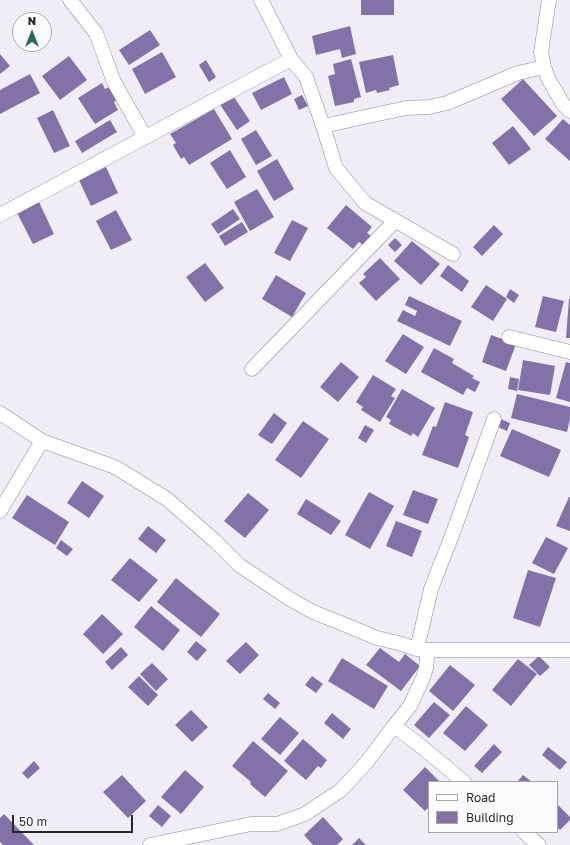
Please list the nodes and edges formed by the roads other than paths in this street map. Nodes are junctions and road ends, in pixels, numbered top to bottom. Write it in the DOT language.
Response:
graph roads {
  1 [pos="70,0"];
  2 [pos="262,0"];
  3 [pos="549,0"];
  4 [pos="291,59"];
  5 [pos="544,67"];
  6 [pos="570,112"];
  7 [pos="323,126"];
  8 [pos="146,137"];
  9 [pos="0,215"];
  10 [pos="395,221"];
  11 [pos="453,254"];
  12 [pos="509,337"];
  13 [pos="570,352"];
  14 [pos="252,369"];
  15 [pos="0,413"];
  16 [pos="494,419"];
  17 [pos="42,441"];
  18 [pos="0,511"];
  19 [pos="422,650"];
  20 [pos="570,650"];
  21 [pos="394,726"];
  22 [pos="463,781"];
  23 [pos="525,833"];
  24 [pos="150,845"];
  25 [pos="539,845"];
  1 -- 8 [label="street"];
  2 -- 4 [label="street"];
  3 -- 5 [label="street"];
  4 -- 7 [label="street"];
  4 -- 8 [label="street"];
  5 -- 6 [label="street"];
  5 -- 7 [label="street"];
  7 -- 10 [label="street"];
  8 -- 9 [label="street"];
  10 -- 11 [label="street"];
  10 -- 14 [label="street"];
  12 -- 13 [label="street"];
  15 -- 17 [label="street"];
  16 -- 19 [label="street"];
  17 -- 18 [label="street"];
  17 -- 19 [label="street"];
  19 -- 20 [label="street"];
  19 -- 21 [label="street"];
  21 -- 22 [label="street"];
  21 -- 24 [label="street"];
  23 -- 25 [label="street"];
}
